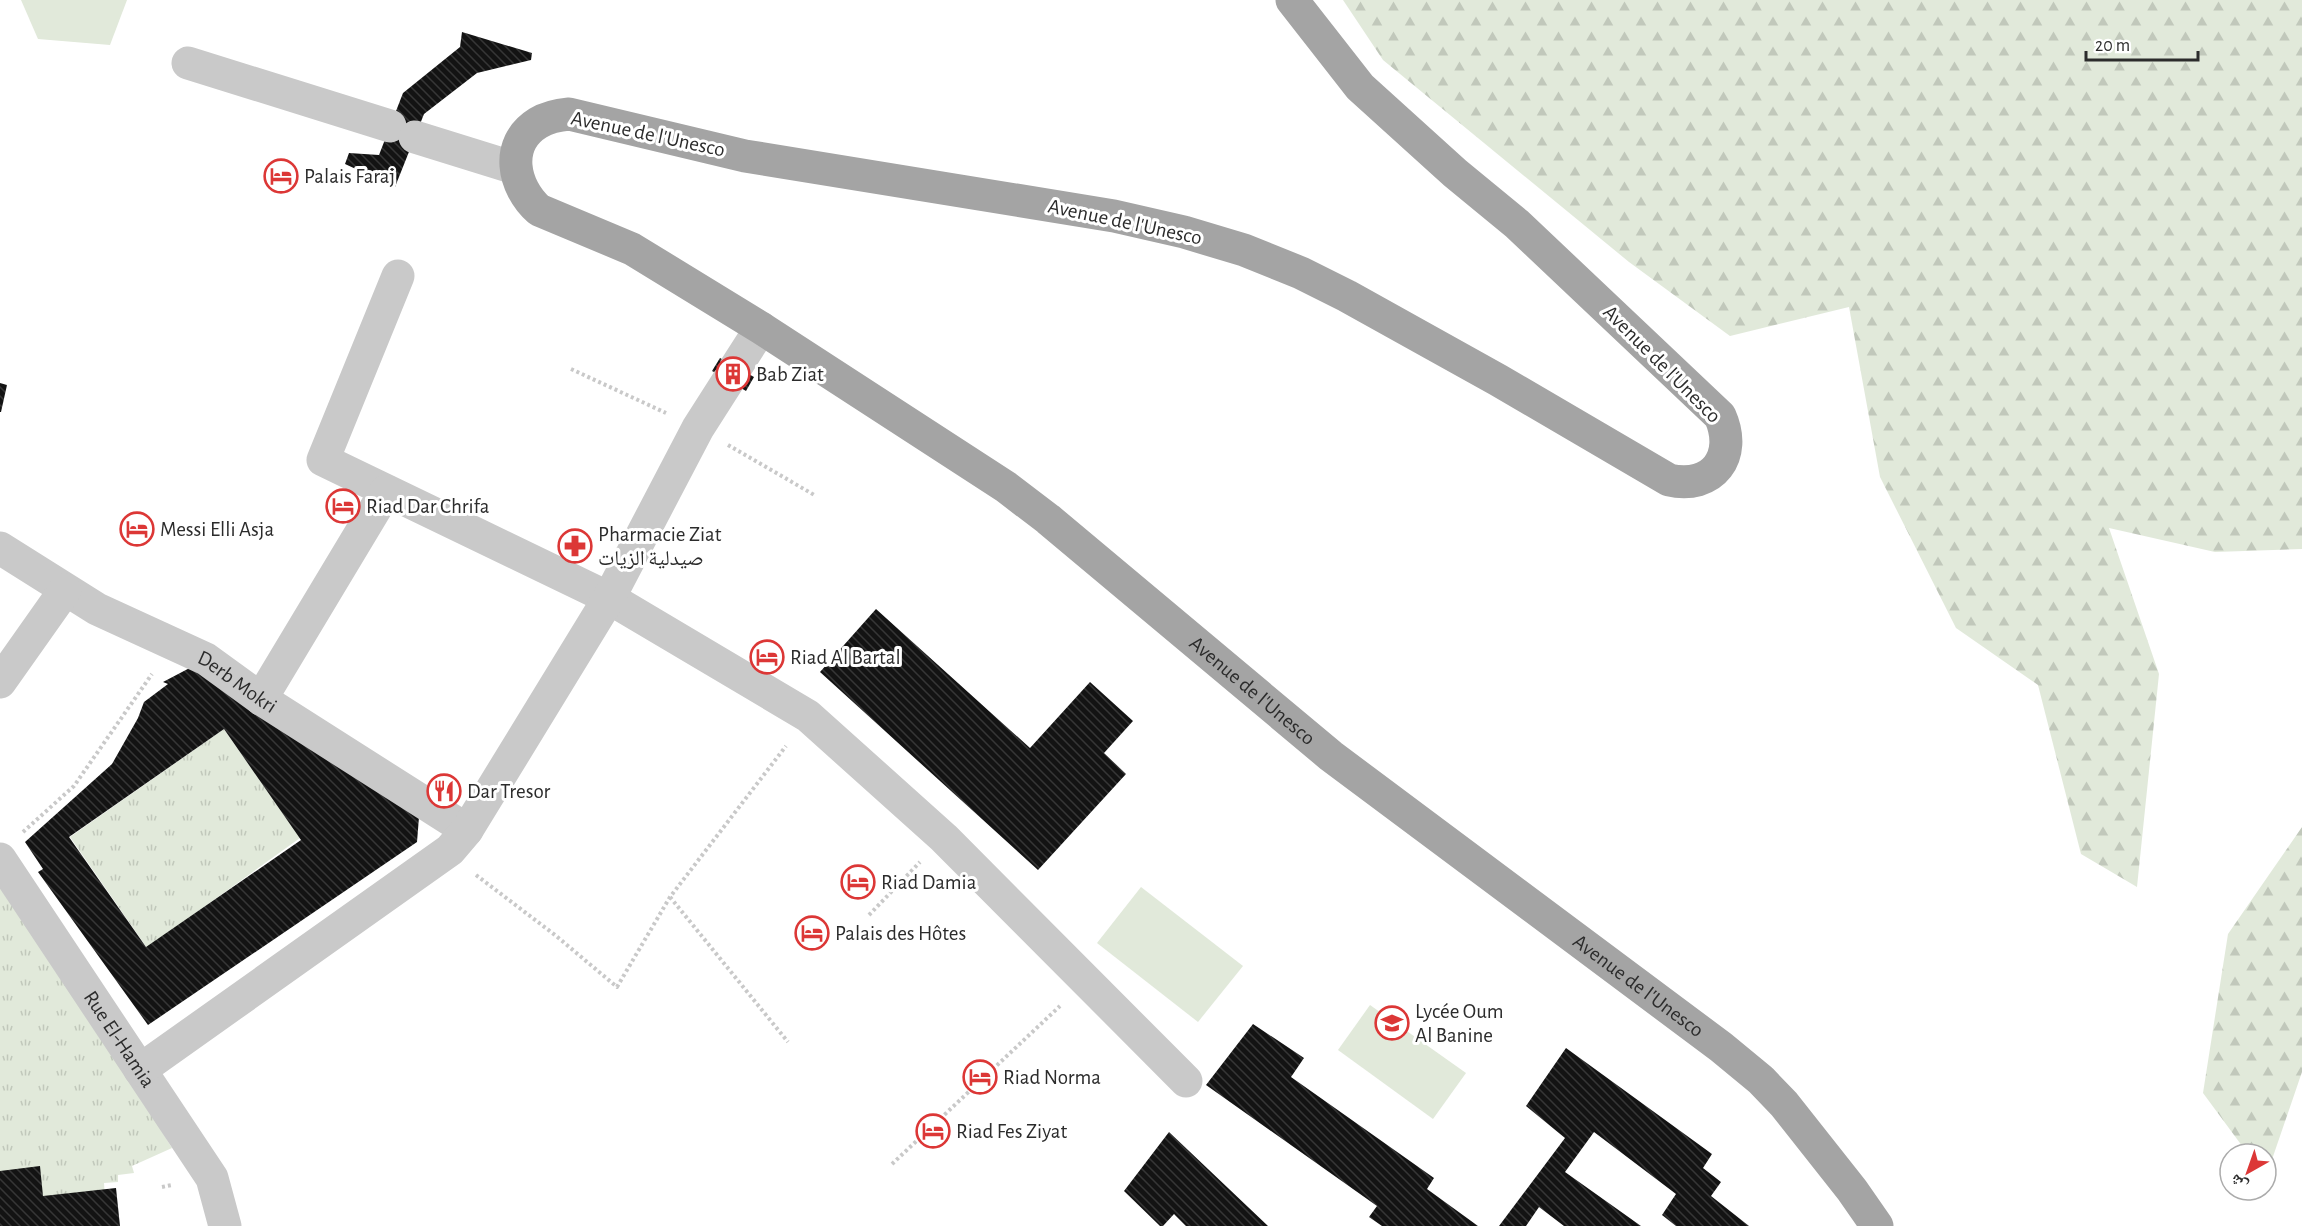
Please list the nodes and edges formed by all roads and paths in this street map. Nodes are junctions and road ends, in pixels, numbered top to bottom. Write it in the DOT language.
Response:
graph roads {
  1 [pos="1292,0"];
  2 [pos="188,63"];
  3 [pos="516,168"];
  4 [pos="398,276"];
  5 [pos="761,328"];
  6 [pos="386,491"];
  7 [pos="0,548"];
  8 [pos="65,590"];
  9 [pos="609,598"];
  10 [pos="172,645"];
  11 [pos="0,682"];
  12 [pos="261,699"];
  13 [pos="808,716"];
  14 [pos="944,838"];
  15 [pos="459,840"];
  16 [pos="8,849"];
  17 [pos="670,897"];
  18 [pos="869,915"];
  19 [pos="1087,981"];
  20 [pos="788,1042"];
  21 [pos="140,1070"];
  22 [pos="1186,1081"];
  23 [pos="892,1164"];
  24 [pos="225,1226"];
  25 [pos="1877,1226"];
  1 -- 3 [label="main road, Avenue de l'Unesco"];
  2 -- 3 [label="street"];
  3 -- 5 [label="main road, Avenue de l'Unesco"];
  4 -- 6 [label="street"];
  5 -- 9 [label="street"];
  5 -- 25 [label="main road, Avenue de l'Unesco"];
  6 -- 9 [label="street"];
  6 -- 12 [label="street"];
  7 -- 8 [label="street, Derb Mokri"];
  8 -- 10 [label="street, Derb Mokri"];
  8 -- 11 [label="street"];
  9 -- 13 [label="street"];
  9 -- 15 [label="street"];
  10 -- 12 [label="street, Derb Mokri"];
  10 -- 16 [label="path"];
  12 -- 15 [label="street, Derb Mokri"];
  13 -- 14 [label="street"];
  13 -- 17 [label="path"];
  14 -- 18 [label="path"];
  14 -- 19 [label="street"];
  15 -- 17 [label="path"];
  15 -- 21 [label="street"];
  16 -- 21 [label="street, Rue El-Hamia"];
  17 -- 20 [label="path"];
  19 -- 22 [label="street"];
  19 -- 23 [label="path"];
  21 -- 24 [label="street, Rue El-Hamia"];
}
